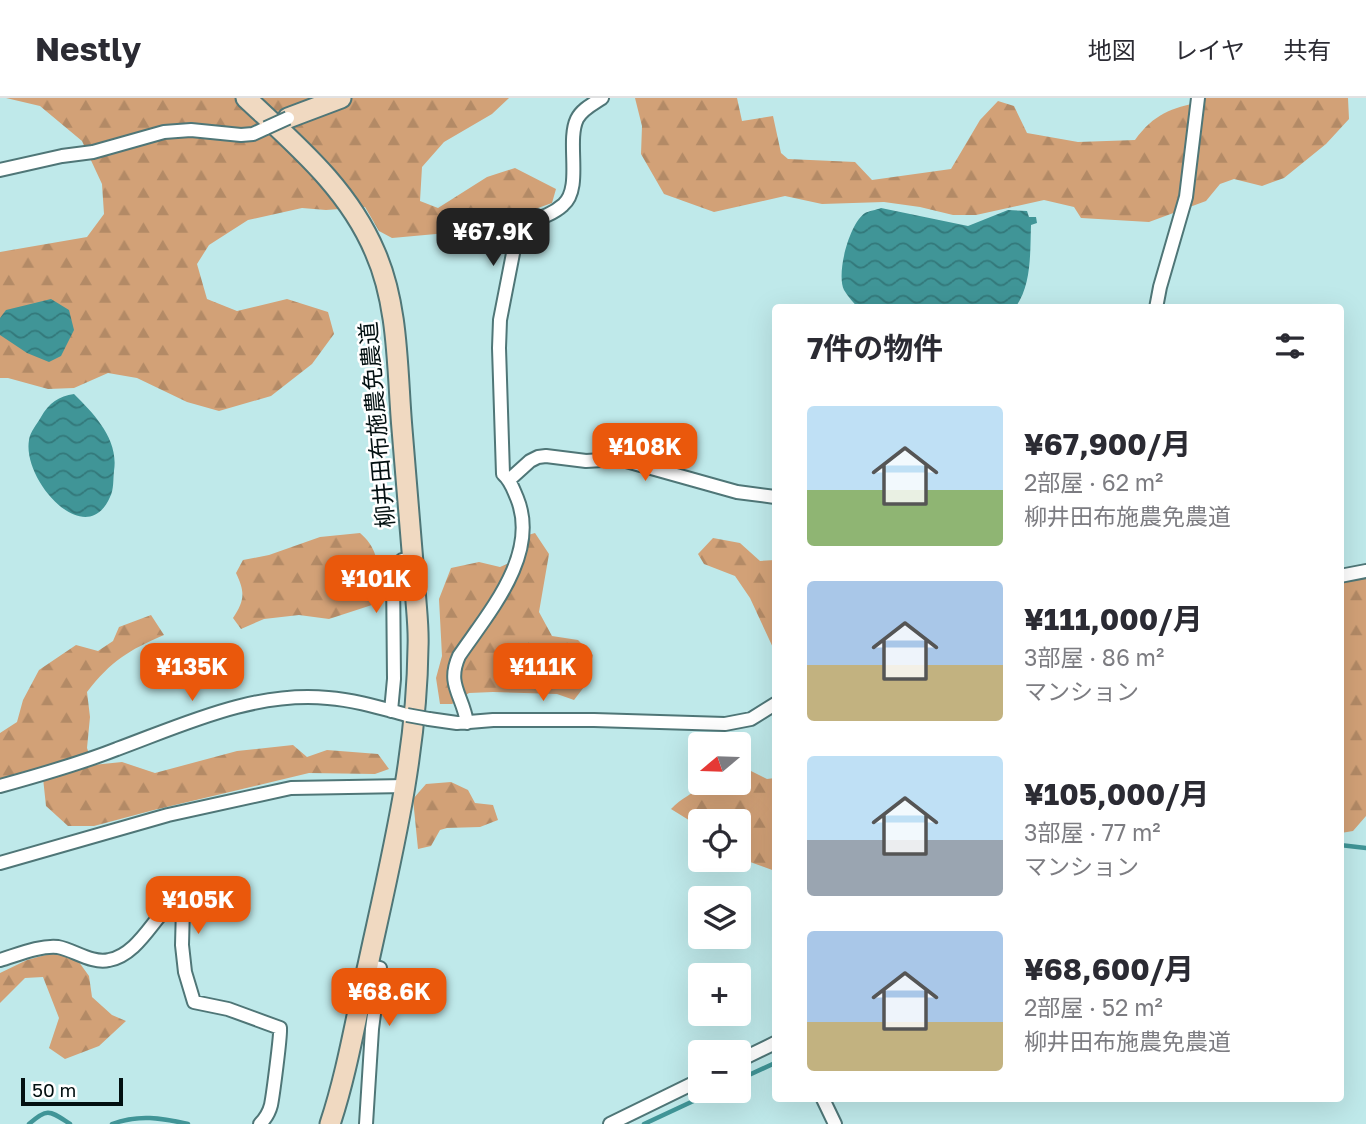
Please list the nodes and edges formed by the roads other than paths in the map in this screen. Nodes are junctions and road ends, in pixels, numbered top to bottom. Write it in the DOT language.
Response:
graph roads {
  1 [pos="247,98"];
  2 [pos="339,98"];
  3 [pos="602,98"];
  4 [pos="1198,98"];
  5 [pos="288,118"];
  6 [pos="0,170"];
  7 [pos="1157,304"];
  8 [pos="509,480"];
  9 [pos="772,496"];
  10 [pos="413,559"];
  11 [pos="1366,571"];
  12 [pos="1344,575"];
  13 [pos="772,706"];
  14 [pos="391,711"];
  15 [pos="467,723"];
  16 [pos="0,786"];
  17 [pos="407,786"];
  18 [pos="0,863"];
  19 [pos="0,960"];
  20 [pos="368,965"];
  21 [pos="772,1044"];
  22 [pos="751,1055"];
  23 [pos="688,1086"];
  24 [pos="824,1102"];
  25 [pos="260,1124"];
  26 [pos="330,1124"];
  27 [pos="366,1124"];
  28 [pos="610,1124"];
  29 [pos="835,1124"];
  1 -- 10 [label="street, 柳井田布施農免農道"];
  2 -- 5 [label="street"];
  3 -- 8 [label="street"];
  4 -- 7 [label="street"];
  5 -- 6 [label="street, bridge"];
  8 -- 9 [label="street"];
  8 -- 15 [label="street"];
  10 -- 14 [label="street"];
  10 -- 17 [label="street, 柳井田布施農免農道"];
  11 -- 12 [label="street"];
  13 -- 15 [label="street"];
  14 -- 15 [label="street, bridge"];
  14 -- 16 [label="street"];
  17 -- 18 [label="street"];
  17 -- 20 [label="street, 柳井田布施農免農道"];
  19 -- 25 [label="street"];
  20 -- 26 [label="street, 柳井田布施農免農道"];
  20 -- 27 [label="street"];
  21 -- 22 [label="street"];
  23 -- 28 [label="street"];
  24 -- 29 [label="street"];
}
